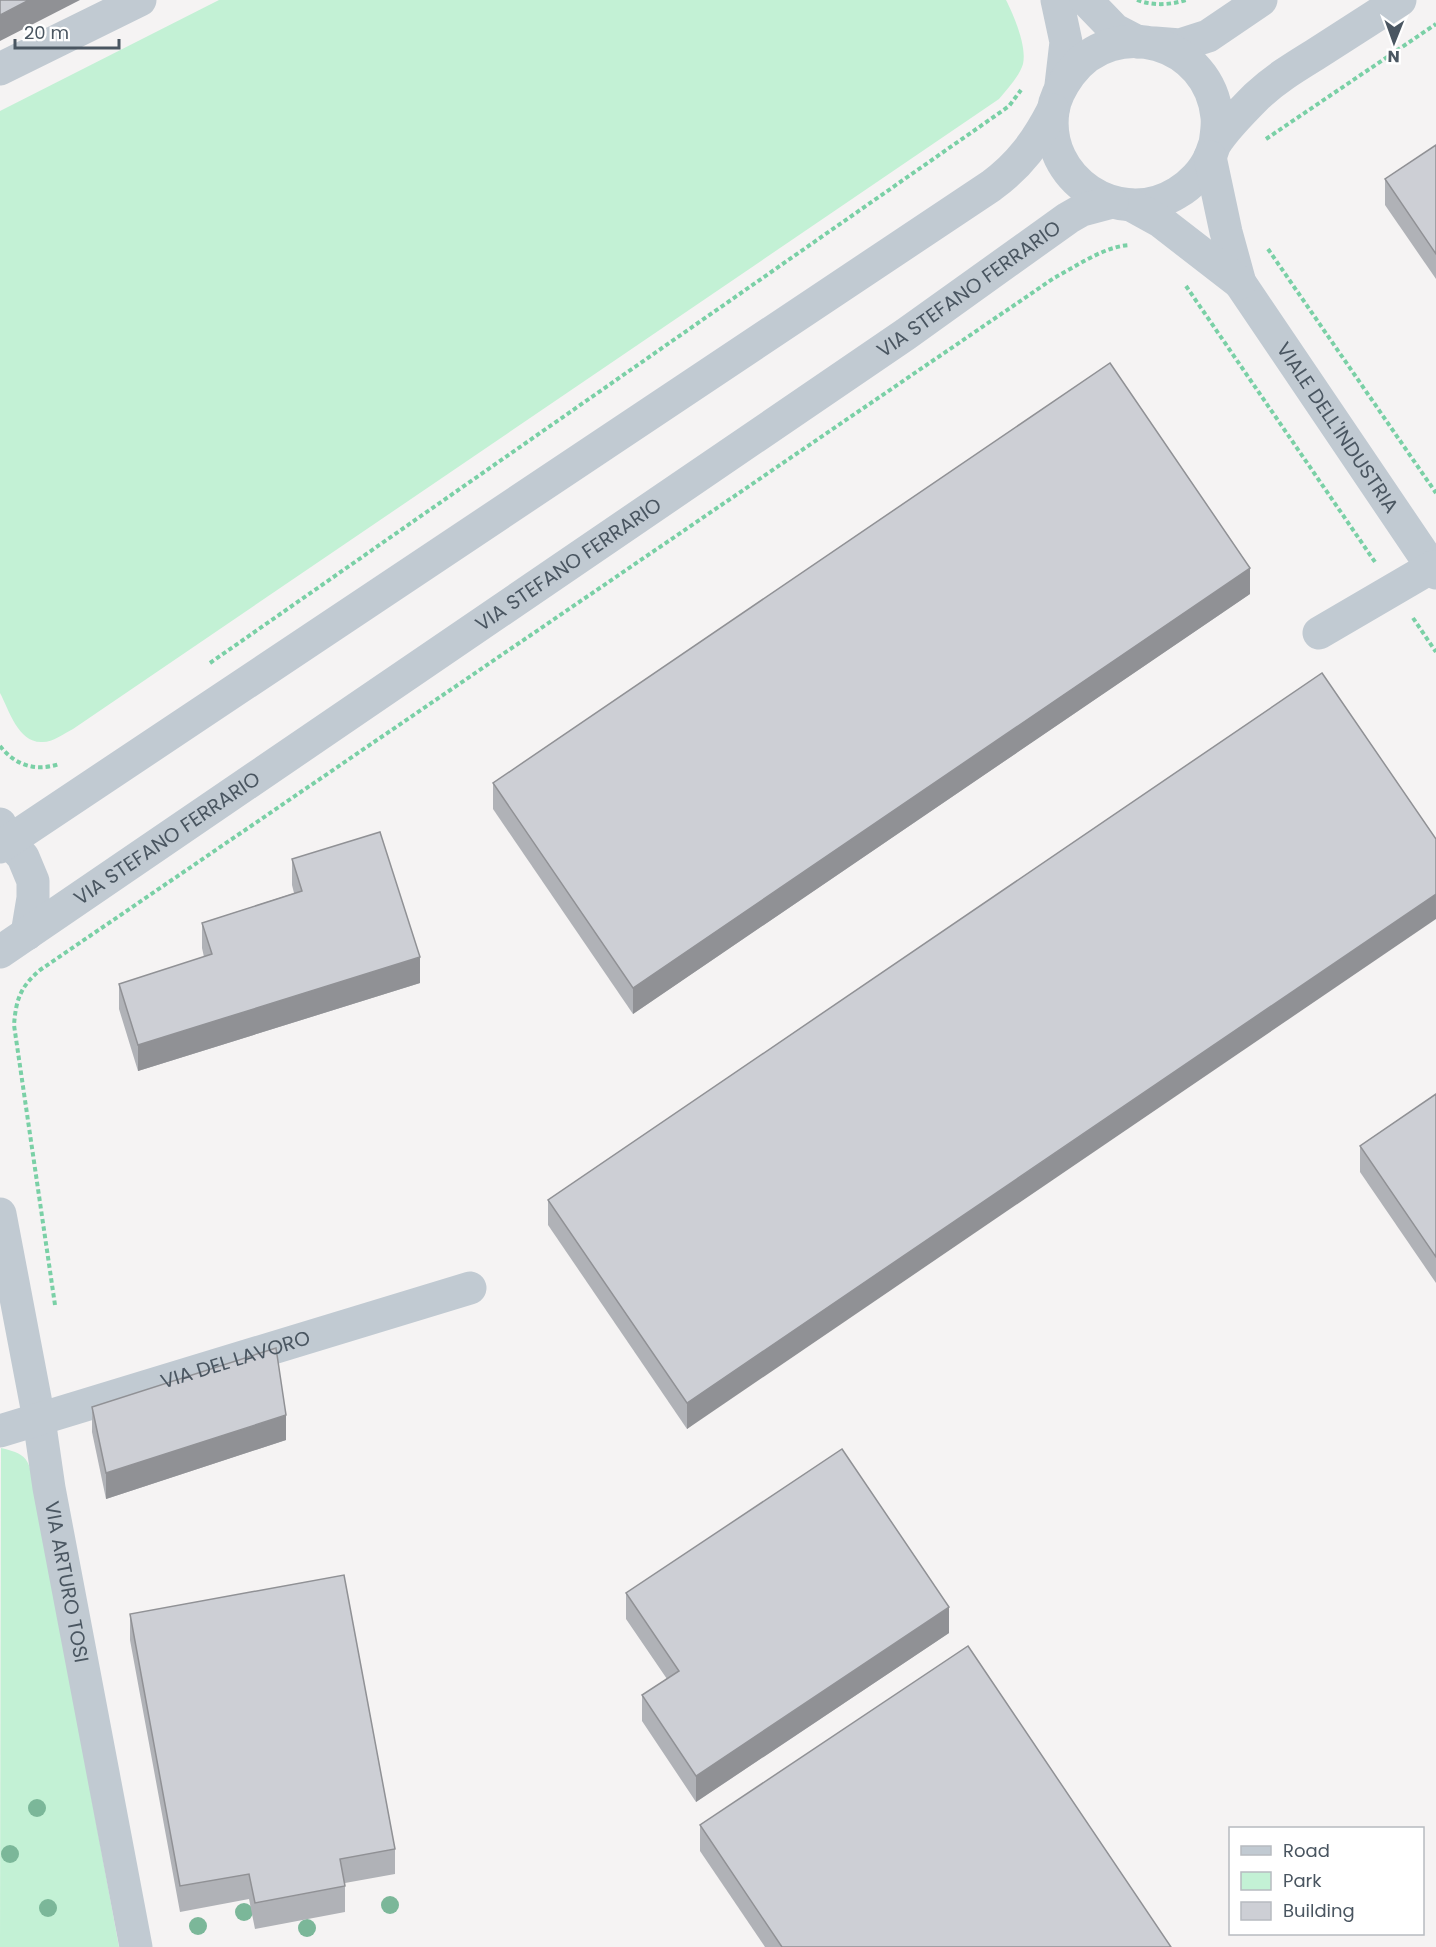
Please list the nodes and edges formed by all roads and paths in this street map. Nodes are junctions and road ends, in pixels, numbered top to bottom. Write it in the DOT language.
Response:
graph roads {
  1 [pos="140,0"];
  2 [pos="1058,0"];
  3 [pos="1086,0"];
  4 [pos="1137,0"];
  5 [pos="1186,0"];
  6 [pos="1261,0"];
  7 [pos="1400,0"];
  8 [pos="1436,24"];
  9 [pos="1145,42"];
  10 [pos="0,69"];
  11 [pos="1024,84"];
  12 [pos="1057,98"];
  13 [pos="1258,144"];
  14 [pos="1212,151"];
  15 [pos="1121,204"];
  16 [pos="1137,245"];
  17 [pos="1267,247"];
  18 [pos="1240,283"];
  19 [pos="1185,286"];
  20 [pos="1436,493"];
  21 [pos="1434,570"];
  22 [pos="1394,590"];
  23 [pos="1319,633"];
  24 [pos="1436,652"];
  25 [pos="209,663"];
  26 [pos="0,746"];
  27 [pos="65,761"];
  28 [pos="3,838"];
  29 [pos="10,942"];
  30 [pos="0,1214"];
  31 [pos="470,1288"];
  32 [pos="57,1316"];
  33 [pos="39,1419"];
  34 [pos="0,1431"];
  35 [pos="136,1947"];
  1 -- 10 [label="street"];
  2 -- 12 [label="street"];
  3 -- 9 [label="street"];
  4 -- 5 [label="path"];
  6 -- 9 [label="street"];
  7 -- 14 [label="street"];
  8 -- 13 [label="path"];
  9 -- 12 [label="street"];
  9 -- 14 [label="street"];
  11 -- 25 [label="path"];
  12 -- 15 [label="street"];
  12 -- 28 [label="street"];
  14 -- 15 [label="street"];
  14 -- 18 [label="street"];
  15 -- 18 [label="street"];
  15 -- 29 [label="street, VIA STEFANO FERRARIO"];
  16 -- 32 [label="path"];
  17 -- 20 [label="path"];
  18 -- 21 [label="street, VIALE DELL'INDUSTRIA"];
  19 -- 22 [label="path"];
  21 -- 22 [label="street"];
  22 -- 23 [label="street"];
  22 -- 24 [label="path"];
  26 -- 27 [label="path"];
  28 -- 29 [label="street"];
  30 -- 33 [label="street, VIA ARTURO TOSI"];
  31 -- 33 [label="street, VIA DEL LAVORO"];
  33 -- 34 [label="street, VIA DEL LAVORO"];
  33 -- 35 [label="street, VIA ARTURO TOSI"];
}
